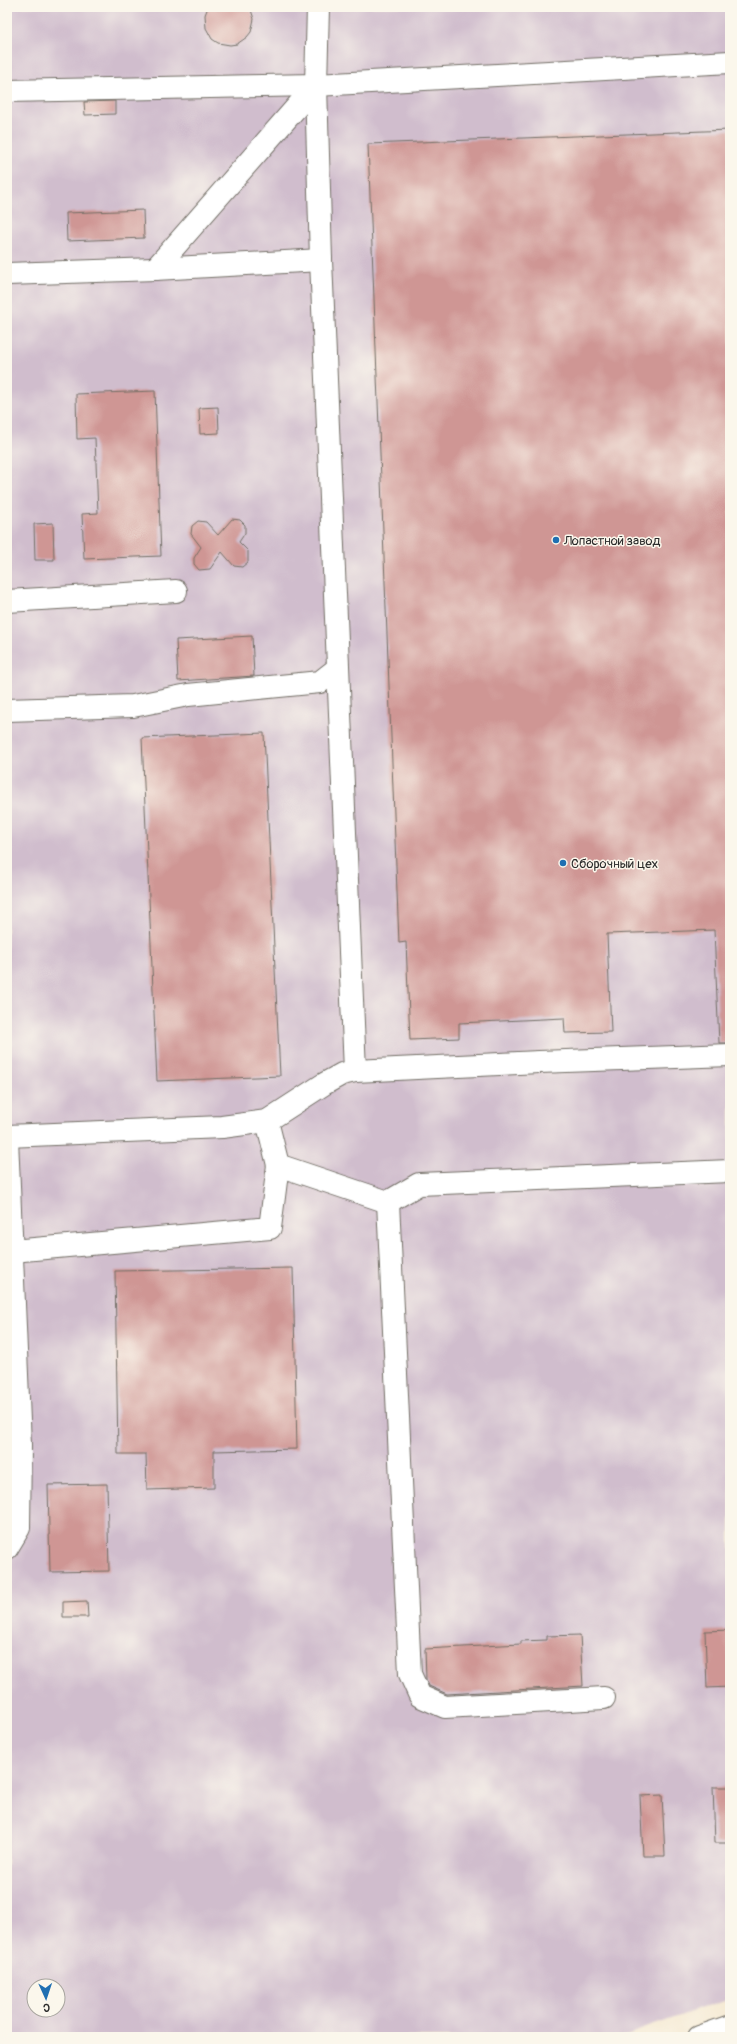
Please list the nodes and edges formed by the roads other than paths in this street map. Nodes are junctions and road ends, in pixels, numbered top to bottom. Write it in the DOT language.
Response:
graph roads {
  1 [pos="318,7"];
  2 [pos="730,62"];
  3 [pos="316,84"];
  4 [pos="7,91"];
  5 [pos="321,260"];
  6 [pos="155,270"];
  7 [pos="7,274"];
  8 [pos="176,591"];
  9 [pos="7,600"];
  10 [pos="338,668"];
  11 [pos="320,682"];
  12 [pos="339,695"];
  13 [pos="7,710"];
  14 [pos="730,1055"];
  15 [pos="355,1071"];
  16 [pos="267,1121"];
  17 [pos="7,1138"];
  18 [pos="278,1165"];
  19 [pos="730,1171"];
  20 [pos="388,1202"];
  21 [pos="12,1251"];
  22 [pos="7,1548"];
  23 [pos="604,1698"];
  24 [pos="730,2026"];
  25 [pos="699,2037"];
  1 -- 3 [label="lane"];
  2 -- 3 [label="lane"];
  3 -- 4 [label="lane"];
  3 -- 5 [label="lane"];
  3 -- 6 [label="lane"];
  5 -- 6 [label="lane"];
  5 -- 10 [label="lane"];
  6 -- 7 [label="lane"];
  8 -- 9 [label="lane"];
  10 -- 11 [label="lane"];
  10 -- 12 [label="lane"];
  11 -- 12 [label="lane"];
  11 -- 13 [label="lane"];
  12 -- 15 [label="lane"];
  14 -- 15 [label="lane"];
  15 -- 16 [label="lane"];
  16 -- 17 [label="lane"];
  16 -- 18 [label="lane"];
  17 -- 21 [label="lane"];
  18 -- 20 [label="lane"];
  18 -- 21 [label="lane"];
  19 -- 20 [label="lane"];
  20 -- 23 [label="lane"];
  21 -- 22 [label="lane"];
  24 -- 25 [label="lane"];
}
